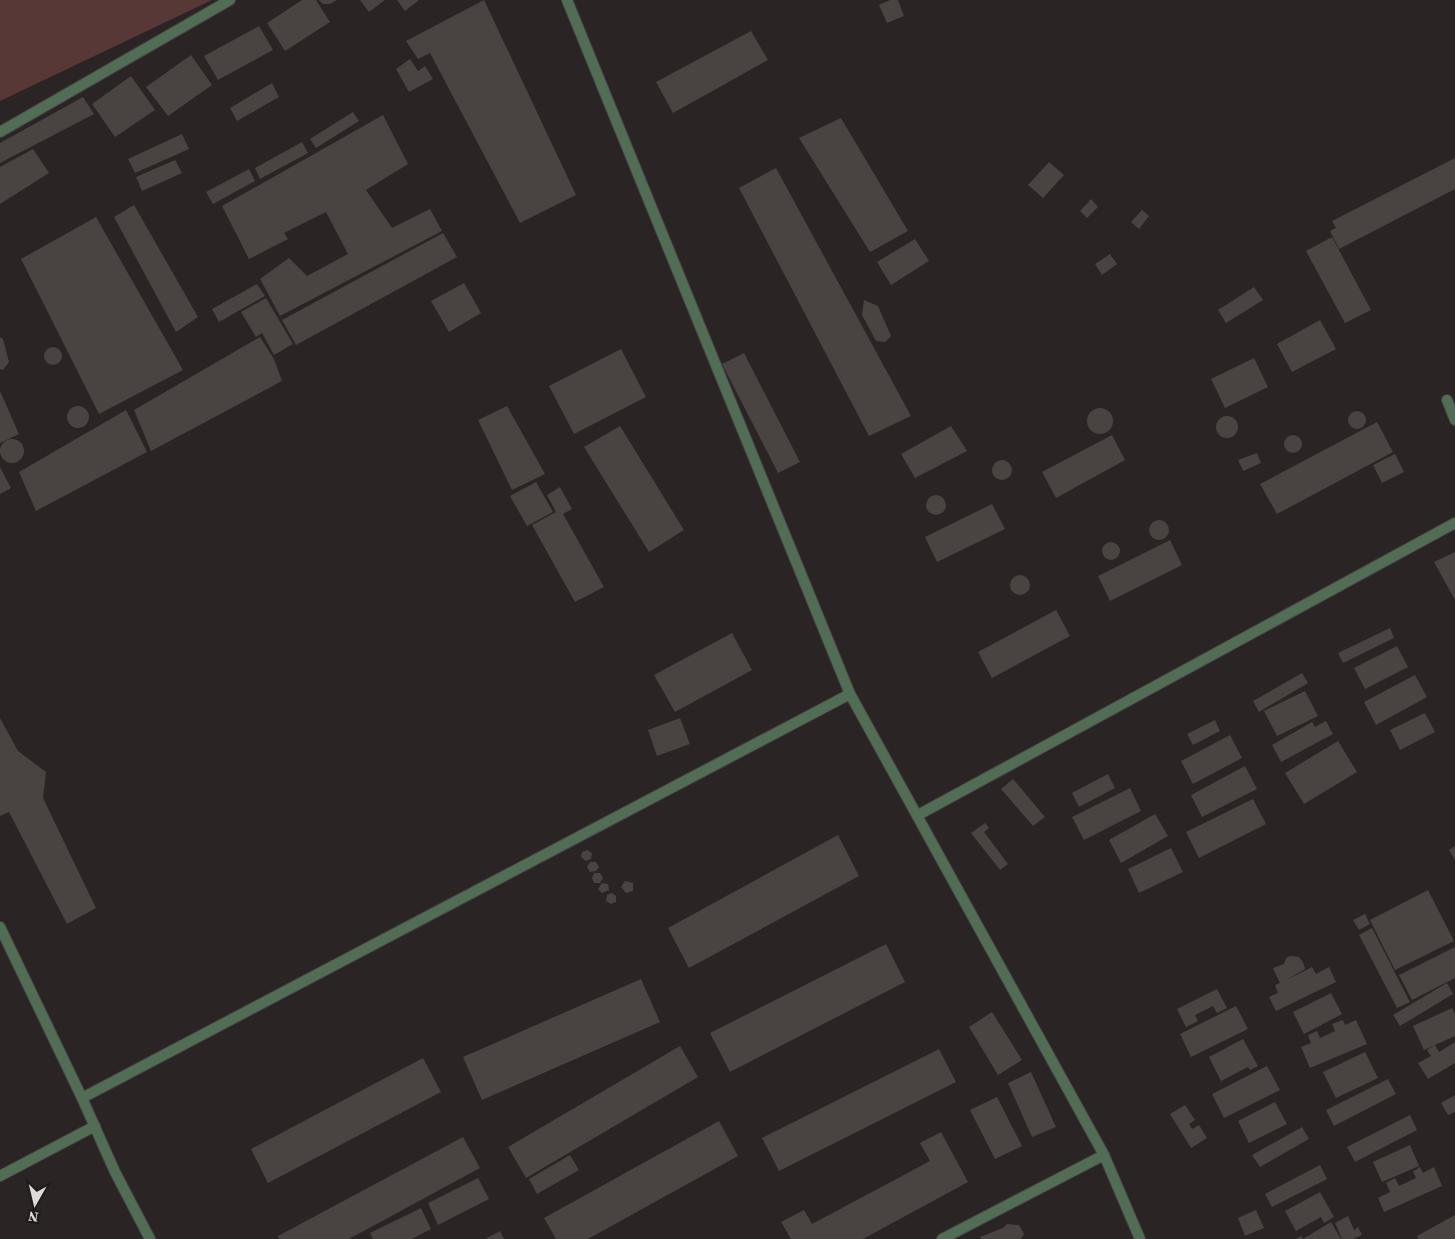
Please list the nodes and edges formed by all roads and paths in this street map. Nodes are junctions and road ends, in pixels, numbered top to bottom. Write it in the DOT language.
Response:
graph roads {
  1 [pos="230,0"];
  2 [pos="567,0"];
  3 [pos="0,132"];
  4 [pos="1447,400"];
  5 [pos="1455,420"];
  6 [pos="1455,523"];
  7 [pos="850,694"];
  8 [pos="918,815"];
  9 [pos="0,927"];
  10 [pos="82,1098"];
  11 [pos="94,1126"];
  12 [pos="1104,1155"];
  13 [pos="0,1176"];
  14 [pos="150,1239"];
  15 [pos="942,1239"];
  16 [pos="1140,1239"];
  1 -- 3 [label="street"];
  2 -- 7 [label="street"];
  4 -- 5 [label="street"];
  6 -- 8 [label="street"];
  7 -- 8 [label="street"];
  7 -- 10 [label="street"];
  8 -- 12 [label="street"];
  9 -- 10 [label="street"];
  10 -- 11 [label="street"];
  11 -- 13 [label="street"];
  11 -- 14 [label="street"];
  12 -- 15 [label="street"];
  12 -- 16 [label="street"];
}
